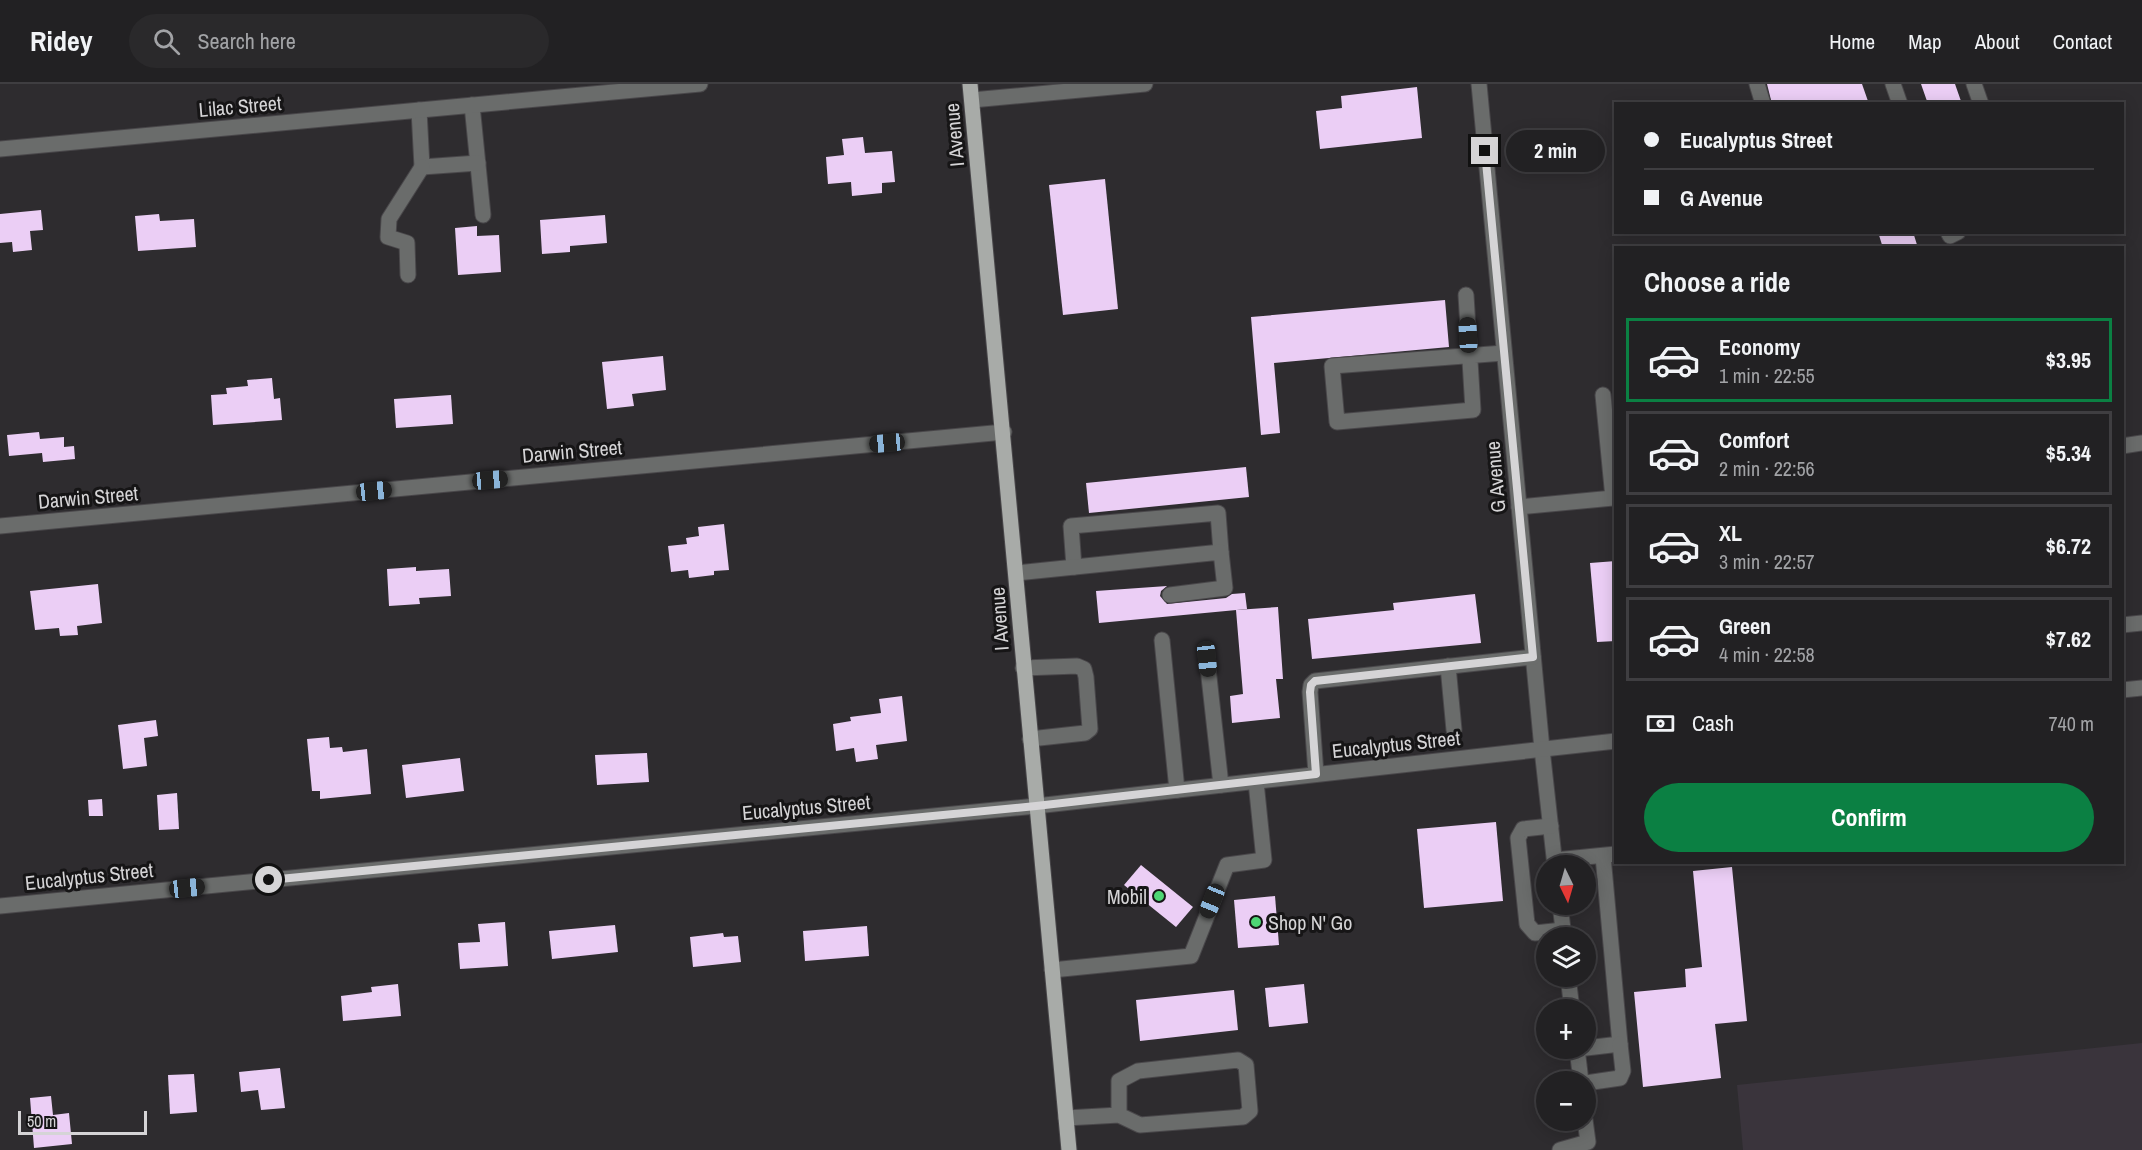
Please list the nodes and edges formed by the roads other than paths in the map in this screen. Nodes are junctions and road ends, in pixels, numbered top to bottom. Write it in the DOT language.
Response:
graph roads {
  1 [pos="700,84"];
  2 [pos="970,84"];
  3 [pos="1144,84"];
  4 [pos="1479,84"];
  5 [pos="1757,84"];
  6 [pos="1893,84"];
  7 [pos="1974,84"];
  8 [pos="972,100"];
  9 [pos="1762,102"];
  10 [pos="1899,102"];
  11 [pos="1980,102"];
  12 [pos="472,105"];
  13 [pos="419,110"];
  14 [pos="0,149"];
  15 [pos="478,163"];
  16 [pos="422,167"];
  17 [pos="483,215"];
  18 [pos="408,275"];
  19 [pos="1466,295"];
  20 [pos="1504,353"];
  21 [pos="1470,356"];
  22 [pos="1603,395"];
  23 [pos="1004,432"];
  24 [pos="2142,443"];
  25 [pos="2124,446"];
  26 [pos="1614,488"];
  27 [pos="1519,507"];
  28 [pos="0,526"];
  29 [pos="1221,552"];
  30 [pos="1074,567"];
  31 [pos="1016,573"];
  32 [pos="1170,595"];
  33 [pos="2142,623"];
  34 [pos="2124,625"];
  35 [pos="1162,640"];
  36 [pos="1533,657"];
  37 [pos="1207,659"];
  38 [pos="1448,666"];
  39 [pos="1023,668"];
  40 [pos="2142,688"];
  41 [pos="2124,690"];
  42 [pos="1454,730"];
  43 [pos="1030,739"];
  44 [pos="1614,741"];
  45 [pos="1542,749"];
  46 [pos="1316,774"];
  47 [pos="1256,782"];
  48 [pos="1221,785"];
  49 [pos="1177,790"];
  50 [pos="1036,806"];
  51 [pos="1551,826"];
  52 [pos="1554,855"];
  53 [pos="1609,855"];
  54 [pos="0,906"];
  55 [pos="1536,933"];
  56 [pos="1052,970"];
  57 [pos="1620,1044"];
  58 [pos="1596,1047"];
  59 [pos="1596,1082"];
  60 [pos="1119,1115"];
  61 [pos="1066,1118"];
  62 [pos="1586,1131"];
  63 [pos="1069,1150"];
  64 [pos="1560,1150"];
  1 -- 12 [label="street, Lilac Street"];
  2 -- 8 [label="main road, I Avenue"];
  3 -- 8 [label="street"];
  4 -- 20 [label="street, G Avenue"];
  5 -- 9 [label="street"];
  6 -- 10 [label="street"];
  7 -- 11 [label="street"];
  8 -- 23 [label="main road, I Avenue"];
  12 -- 13 [label="street, Lilac Street"];
  12 -- 15 [label="street"];
  13 -- 14 [label="street, Lilac Street"];
  13 -- 16 [label="street"];
  15 -- 16 [label="street"];
  15 -- 17 [label="street"];
  16 -- 18 [label="street"];
  19 -- 21 [label="street"];
  20 -- 21 [label="street"];
  20 -- 27 [label="street, G Avenue"];
  21 -- 21 [label="street"];
  22 -- 26 [label="street"];
  23 -- 28 [label="street, Darwin Street"];
  23 -- 31 [label="main road, I Avenue"];
  24 -- 25 [label="street"];
  26 -- 27 [label="street"];
  27 -- 36 [label="street, G Avenue"];
  29 -- 30 [label="street"];
  29 -- 30 [label="street"];
  29 -- 32 [label="street"];
  30 -- 31 [label="street"];
  31 -- 39 [label="main road, I Avenue"];
  33 -- 34 [label="street"];
  35 -- 49 [label="street"];
  36 -- 38 [label="street"];
  36 -- 45 [label="street, G Avenue"];
  37 -- 48 [label="street"];
  38 -- 42 [label="street"];
  38 -- 46 [label="street"];
  39 -- 43 [label="main road, I Avenue"];
  39 -- 43 [label="street"];
  40 -- 41 [label="street"];
  43 -- 50 [label="main road, I Avenue"];
  44 -- 45 [label="street, Eucalyptus Street"];
  45 -- 46 [label="street, Eucalyptus Street"];
  45 -- 51 [label="street, G Avenue"];
  46 -- 47 [label="street, Eucalyptus Street"];
  47 -- 48 [label="street, Eucalyptus Street"];
  47 -- 56 [label="street"];
  48 -- 49 [label="street, Eucalyptus Street"];
  49 -- 50 [label="street, Eucalyptus Street"];
  50 -- 54 [label="street, Eucalyptus Street"];
  50 -- 56 [label="main road, I Avenue"];
  51 -- 52 [label="street, G Avenue"];
  51 -- 55 [label="street"];
  53 -- 57 [label="street"];
  56 -- 61 [label="main road, I Avenue"];
  57 -- 58 [label="street"];
  57 -- 59 [label="street"];
  60 -- 60 [label="street"];
  60 -- 61 [label="street"];
  61 -- 63 [label="main road, I Avenue"];
  62 -- 64 [label="street"];
}
